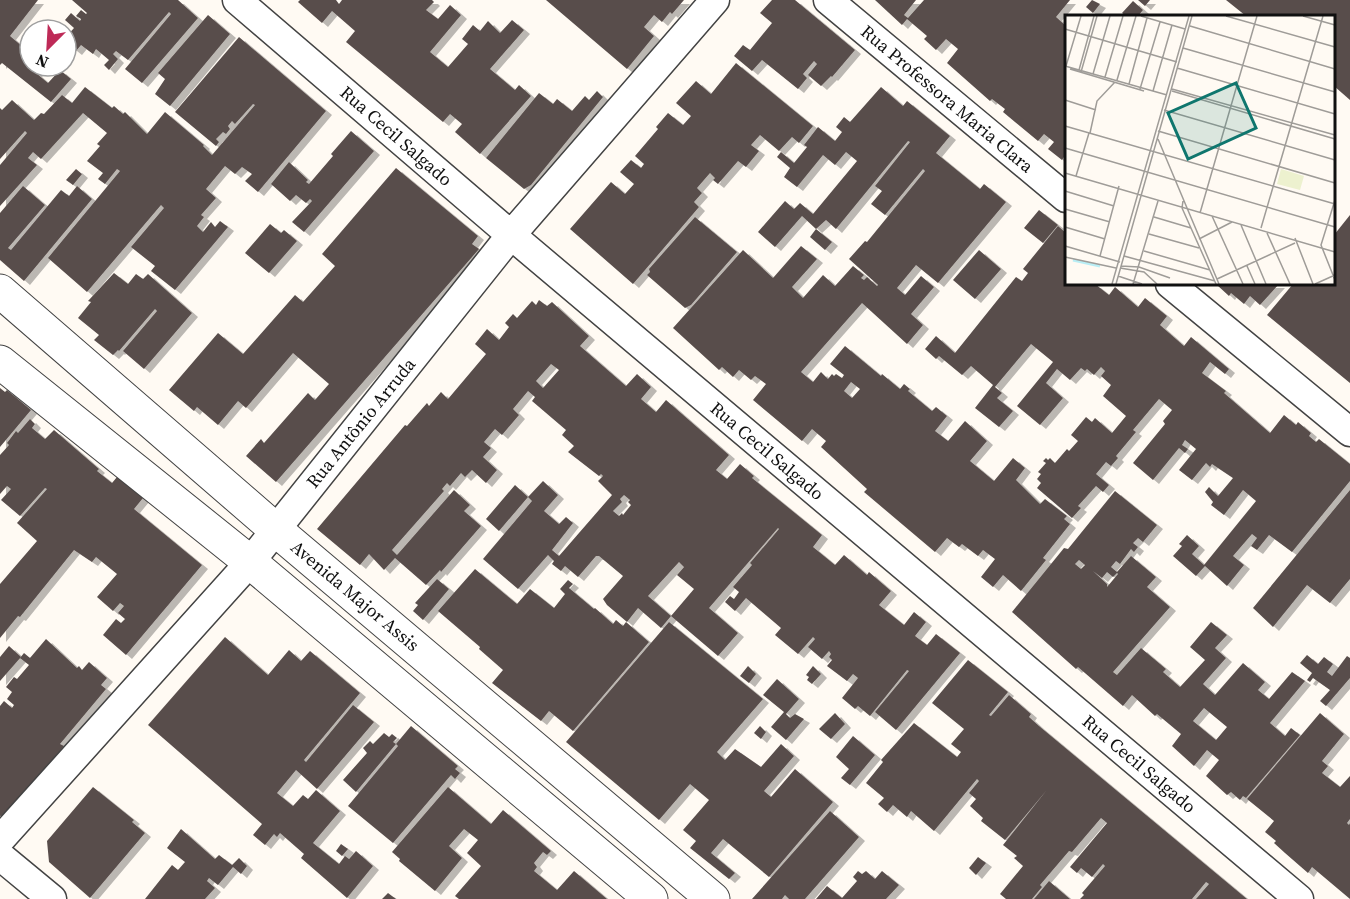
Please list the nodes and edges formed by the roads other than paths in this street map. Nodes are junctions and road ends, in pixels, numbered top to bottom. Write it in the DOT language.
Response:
graph roads {
  1 [pos="237,0"];
  2 [pos="715,0"];
  3 [pos="828,0"];
  4 [pos="1065,197"];
  5 [pos="511,235"];
  6 [pos="1171,285"];
  7 [pos="0,291"];
  8 [pos="0,362"];
  9 [pos="1350,432"];
  10 [pos="276,530"];
  11 [pos="250,562"];
  12 [pos="0,840"];
  13 [pos="0,856"];
  14 [pos="51,899"];
  15 [pos="651,899"];
  16 [pos="713,899"];
  17 [pos="1299,899"];
  1 -- 5 [label="street, Rua Cecil Salgado"];
  2 -- 5 [label="street, Rua Antônio Arruda"];
  3 -- 4 [label="street, Rua Professora Maria Clara"];
  5 -- 10 [label="street, Rua Antônio Arruda"];
  5 -- 17 [label="street, Rua Cecil Salgado"];
  6 -- 9 [label="street"];
  7 -- 10 [label="street, Avenida Major Assis"];
  8 -- 11 [label="street"];
  10 -- 11 [label="street, Rua Antônio Arruda"];
  10 -- 16 [label="street, Avenida Major Assis"];
  11 -- 12 [label="street, Rua Antônio Arruda"];
  11 -- 15 [label="street"];
  13 -- 14 [label="street"];
}
